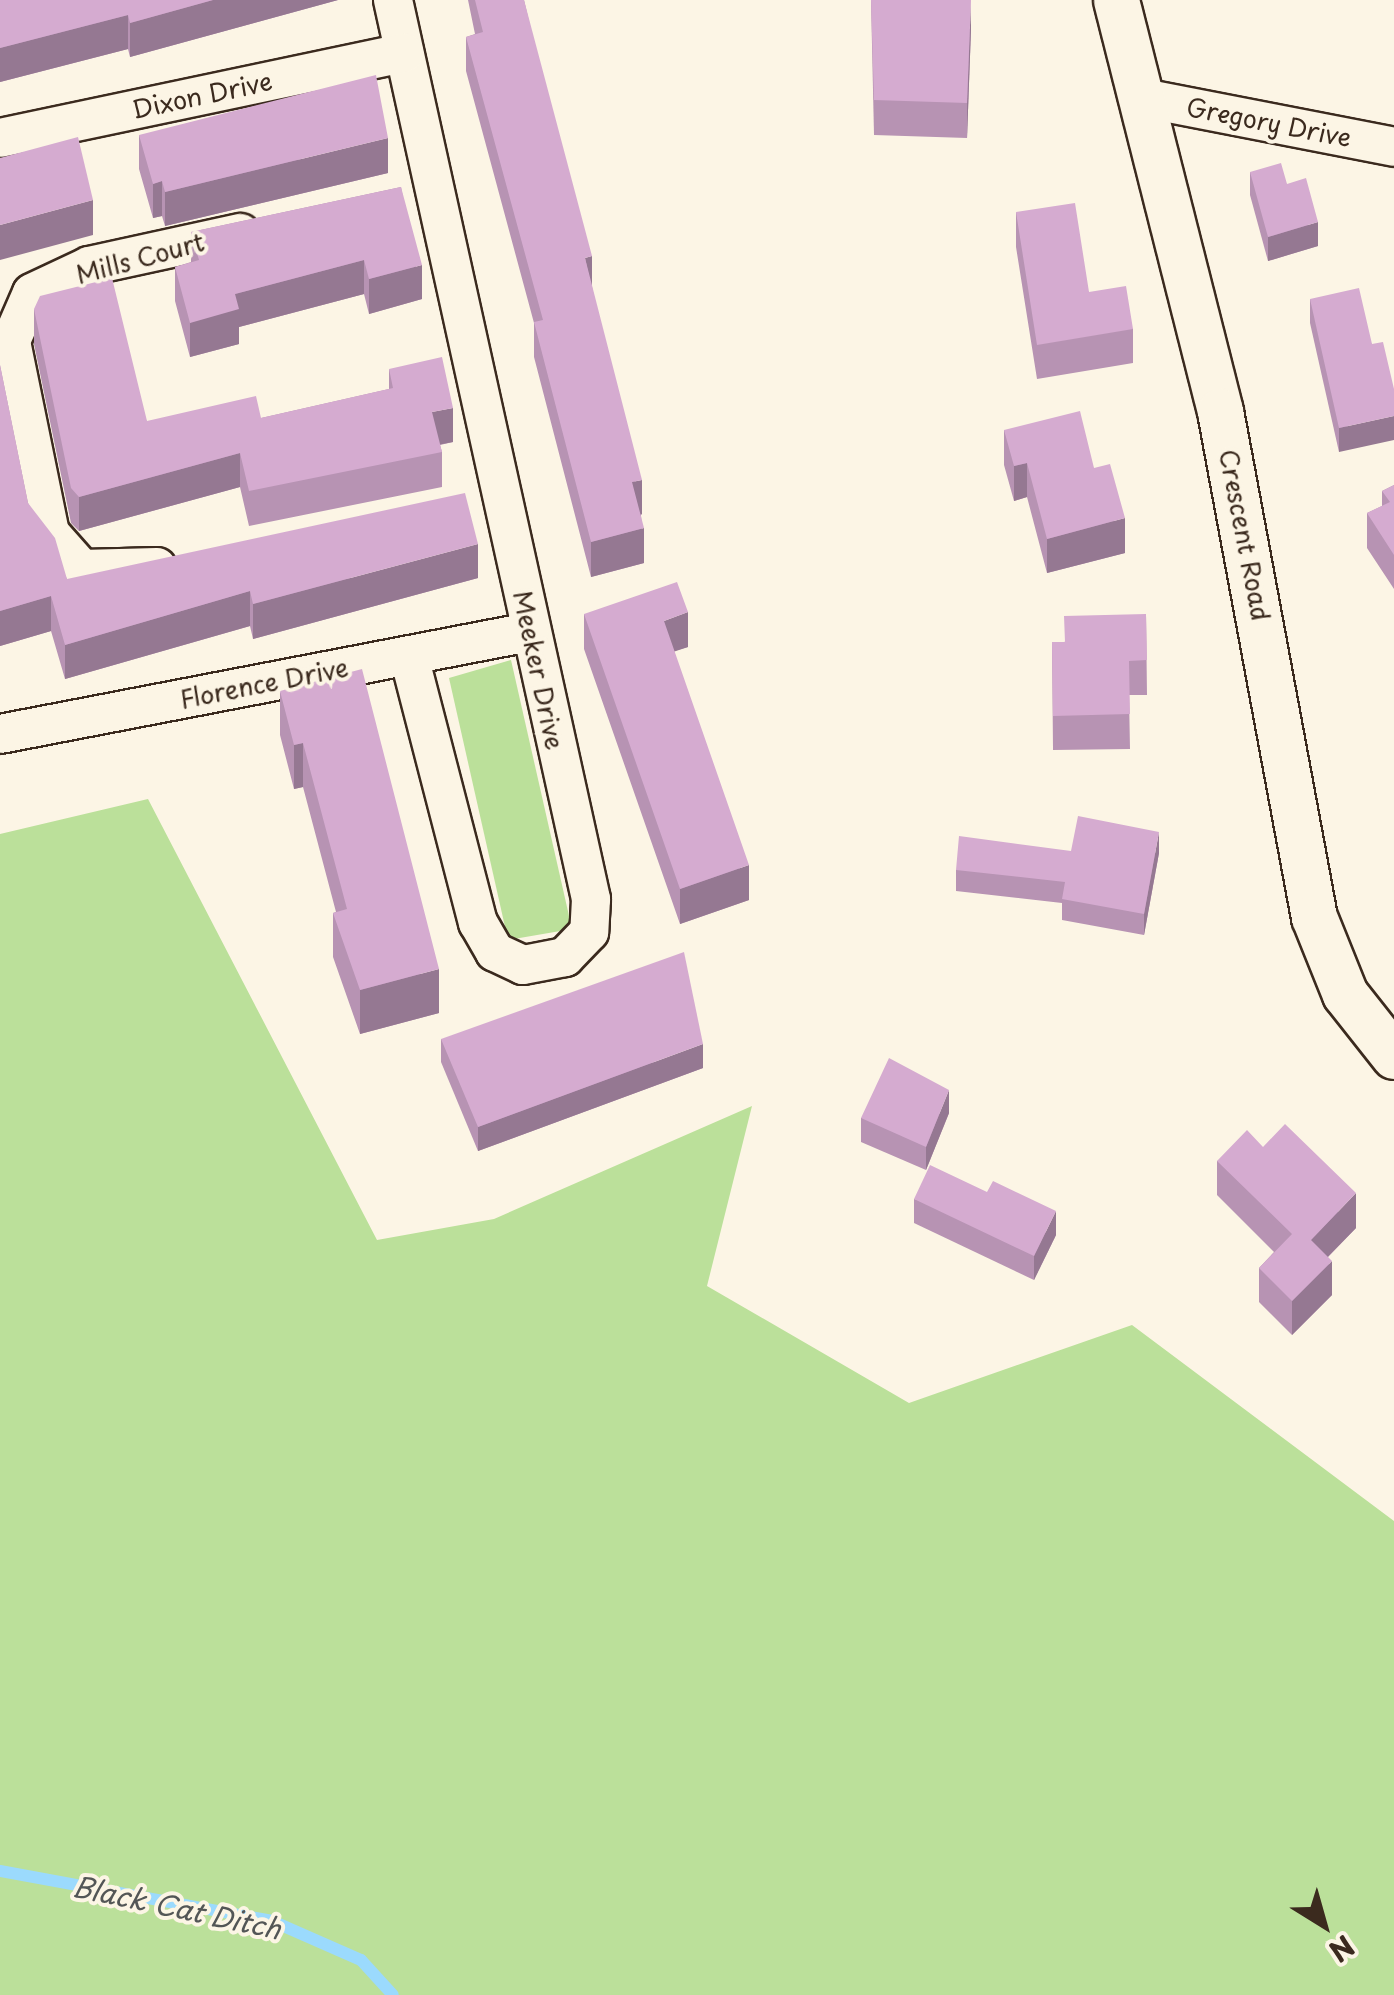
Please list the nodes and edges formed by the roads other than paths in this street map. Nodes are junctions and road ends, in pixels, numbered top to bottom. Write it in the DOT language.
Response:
graph roads {
  1 [pos="393,0"];
  2 [pos="1116,0"];
  3 [pos="404,52"];
  4 [pos="1143,98"];
  5 [pos="0,138"];
  6 [pos="1394,147"];
  7 [pos="433,192"];
  8 [pos="394,200"];
  9 [pos="279,224"];
  10 [pos="504,497"];
  11 [pos="465,505"];
  12 [pos="192,560"];
  13 [pos="529,632"];
  14 [pos="409,656"];
  15 [pos="0,734"];
  16 [pos="1394,1056"];
  1 -- 3 [label="street, Meeker Drive"];
  2 -- 4 [label="street, Crescent Road"];
  3 -- 5 [label="street, Dixon Drive"];
  3 -- 7 [label="street, Meeker Drive"];
  4 -- 6 [label="street, Gregory Drive"];
  4 -- 16 [label="street, Crescent Road"];
  7 -- 8 [label="street"];
  7 -- 10 [label="street, Meeker Drive"];
  9 -- 12 [label="street, Mills Court"];
  10 -- 11 [label="street"];
  10 -- 13 [label="street, Meeker Drive"];
  13 -- 14 [label="street, Florence Drive"];
  13 -- 14 [label="street, Meeker Drive"];
  14 -- 15 [label="street, Florence Drive"];
}
